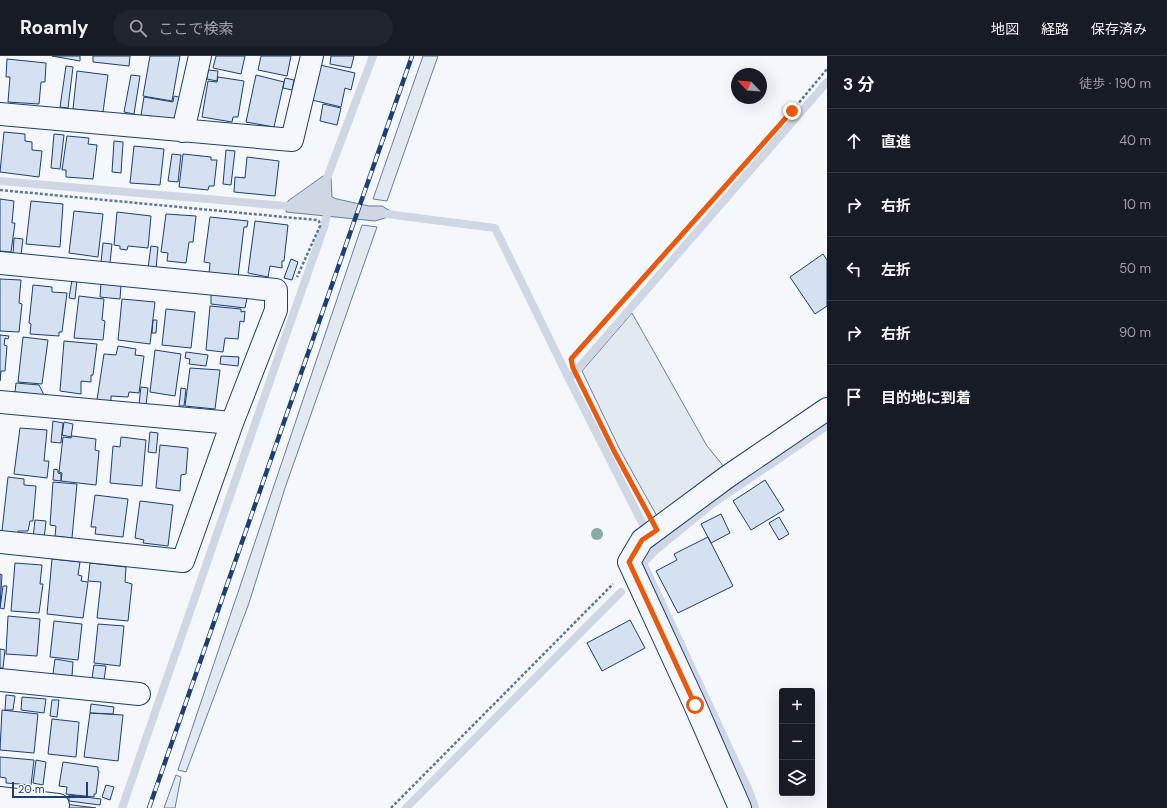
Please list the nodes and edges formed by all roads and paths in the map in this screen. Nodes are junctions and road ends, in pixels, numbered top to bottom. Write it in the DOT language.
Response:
graph roads {
  1 [pos="200,56"];
  2 [pos="312,56"];
  3 [pos="827,69"];
  4 [pos="0,114"];
  5 [pos="183,131"];
  6 [pos="0,190"];
  7 [pos="0,263"];
  8 [pos="276,299"];
  9 [pos="0,402"];
  10 [pos="827,409"];
  11 [pos="232,423"];
  12 [pos="651,534"];
  13 [pos="0,542"];
  14 [pos="632,567"];
  15 [pos="0,680"];
  16 [pos="139,694"];
  17 [pos="0,798"];
  18 [pos="58,805"];
  19 [pos="390,808"];
  20 [pos="740,808"];
  1 -- 5 [label="street"];
  2 -- 5 [label="street"];
  3 -- 12 [label="path"];
  4 -- 5 [label="street"];
  6 -- 8 [label="path"];
  7 -- 8 [label="street"];
  8 -- 11 [label="street"];
  9 -- 11 [label="street"];
  10 -- 12 [label="street"];
  11 -- 13 [label="street"];
  12 -- 14 [label="street"];
  14 -- 19 [label="path"];
  14 -- 20 [label="street"];
  15 -- 16 [label="street"];
  17 -- 18 [label="street"];
}
